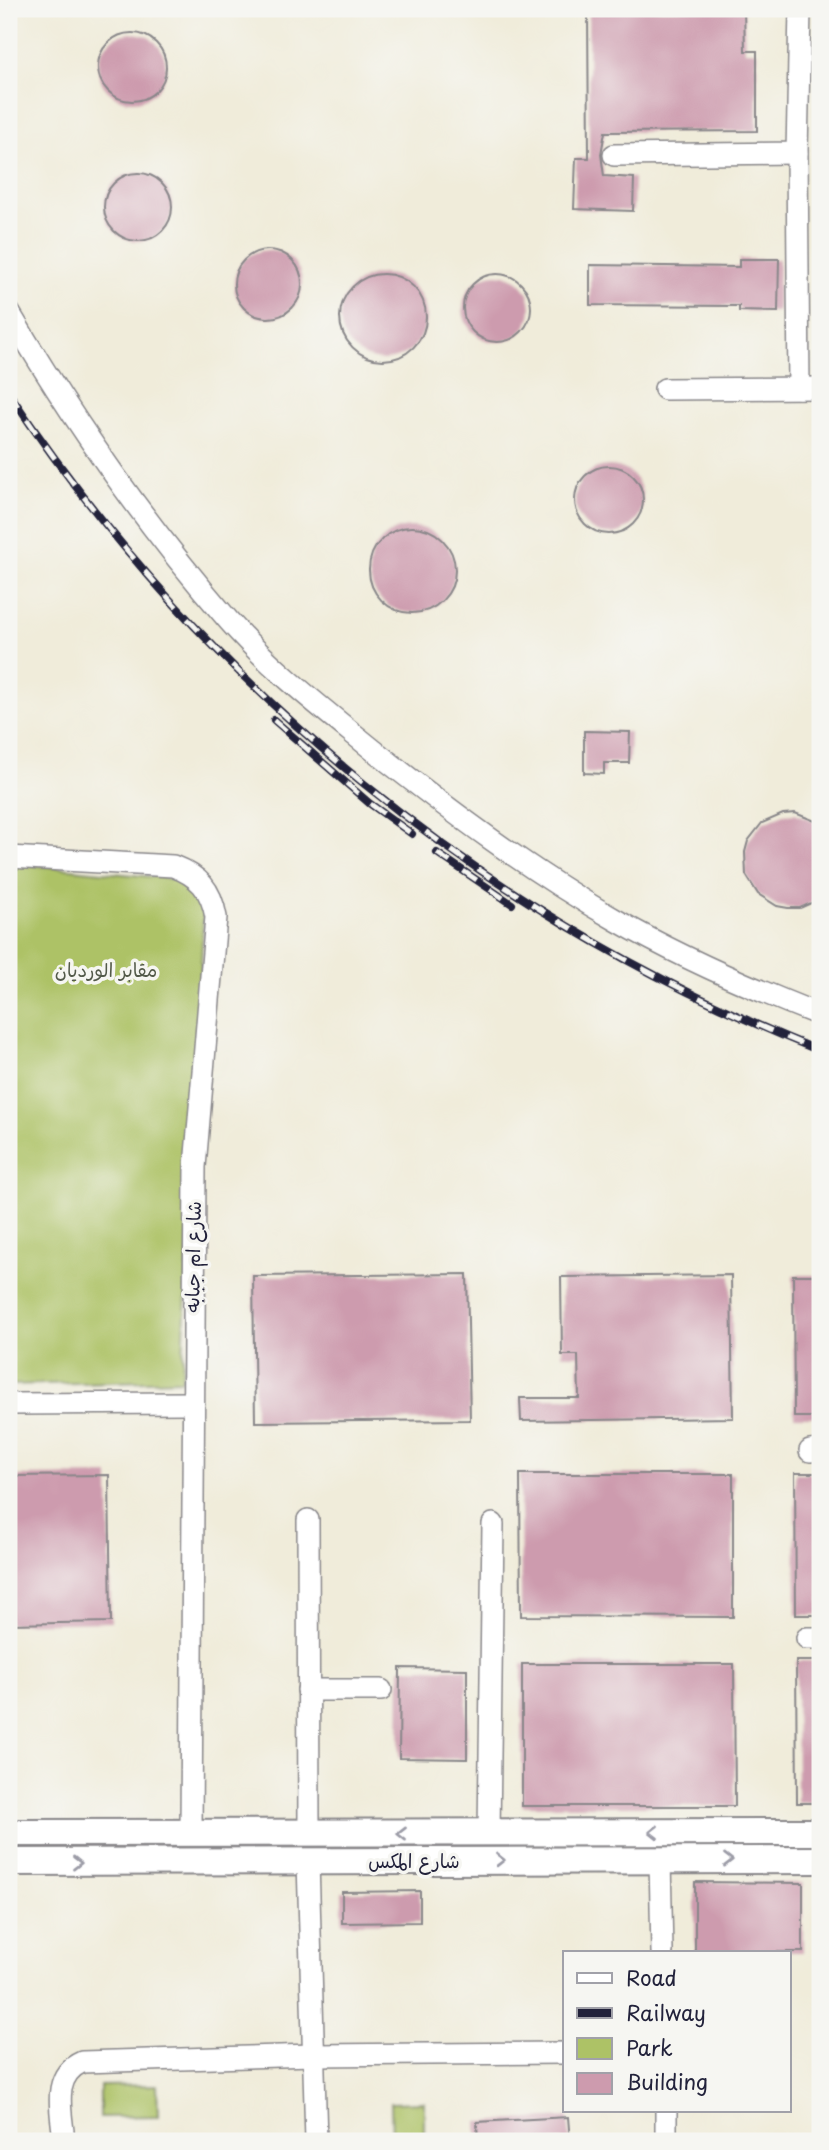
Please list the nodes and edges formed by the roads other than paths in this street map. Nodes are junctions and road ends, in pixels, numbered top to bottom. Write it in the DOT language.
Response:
graph roads {
  1 [pos="800,9"];
  2 [pos="797,153"];
  3 [pos="614,155"];
  4 [pos="9,312"];
  5 [pos="810,388"];
  6 [pos="665,389"];
  7 [pos="9,857"];
  8 [pos="820,1015"];
  9 [pos="191,1403"];
  10 [pos="9,1404"];
  11 [pos="308,1520"];
  12 [pos="493,1524"];
  13 [pos="309,1690"];
  14 [pos="382,1690"];
  15 [pos="820,1832"];
  16 [pos="9,1833"];
  17 [pos="489,1833"];
  18 [pos="191,1834"];
  19 [pos="309,1834"];
  20 [pos="660,1860"];
  21 [pos="820,1860"];
  22 [pos="309,1861"];
  23 [pos="9,1862"];
  24 [pos="662,1951"];
  25 [pos="563,2053"];
  26 [pos="313,2055"];
  27 [pos="666,2112"];
  28 [pos="64,2141"];
  29 [pos="316,2141"];
  30 [pos="666,2141"];
  1 -- 2 [label="street"];
  2 -- 3 [label="street"];
  2 -- 5 [label="street"];
  4 -- 8 [label="street"];
  5 -- 6 [label="street"];
  7 -- 9 [label="street, شارع ام جبابه"];
  9 -- 10 [label="street"];
  9 -- 18 [label="street, شارع ام جبابه"];
  11 -- 13 [label="street"];
  12 -- 17 [label="street"];
  13 -- 14 [label="street"];
  13 -- 19 [label="street"];
  15 -- 17 [label="main road, شارع المكس, one-way"];
  16 -- 18 [label="main road, شارع المكس"];
  17 -- 19 [label="main road, شارع المكس, one-way"];
  18 -- 19 [label="main road, شارع المكس"];
  20 -- 21 [label="main road, شارع المكس, one-way"];
  22 -- 20 [label="main road, شارع المكس, one-way"];
  20 -- 24 [label="street"];
  23 -- 22 [label="main road, شارع المكس, one-way"];
  22 -- 26 [label="street"];
  25 -- 26 [label="street"];
  26 -- 28 [label="street"];
  26 -- 29 [label="street"];
  27 -- 30 [label="street"];
}
